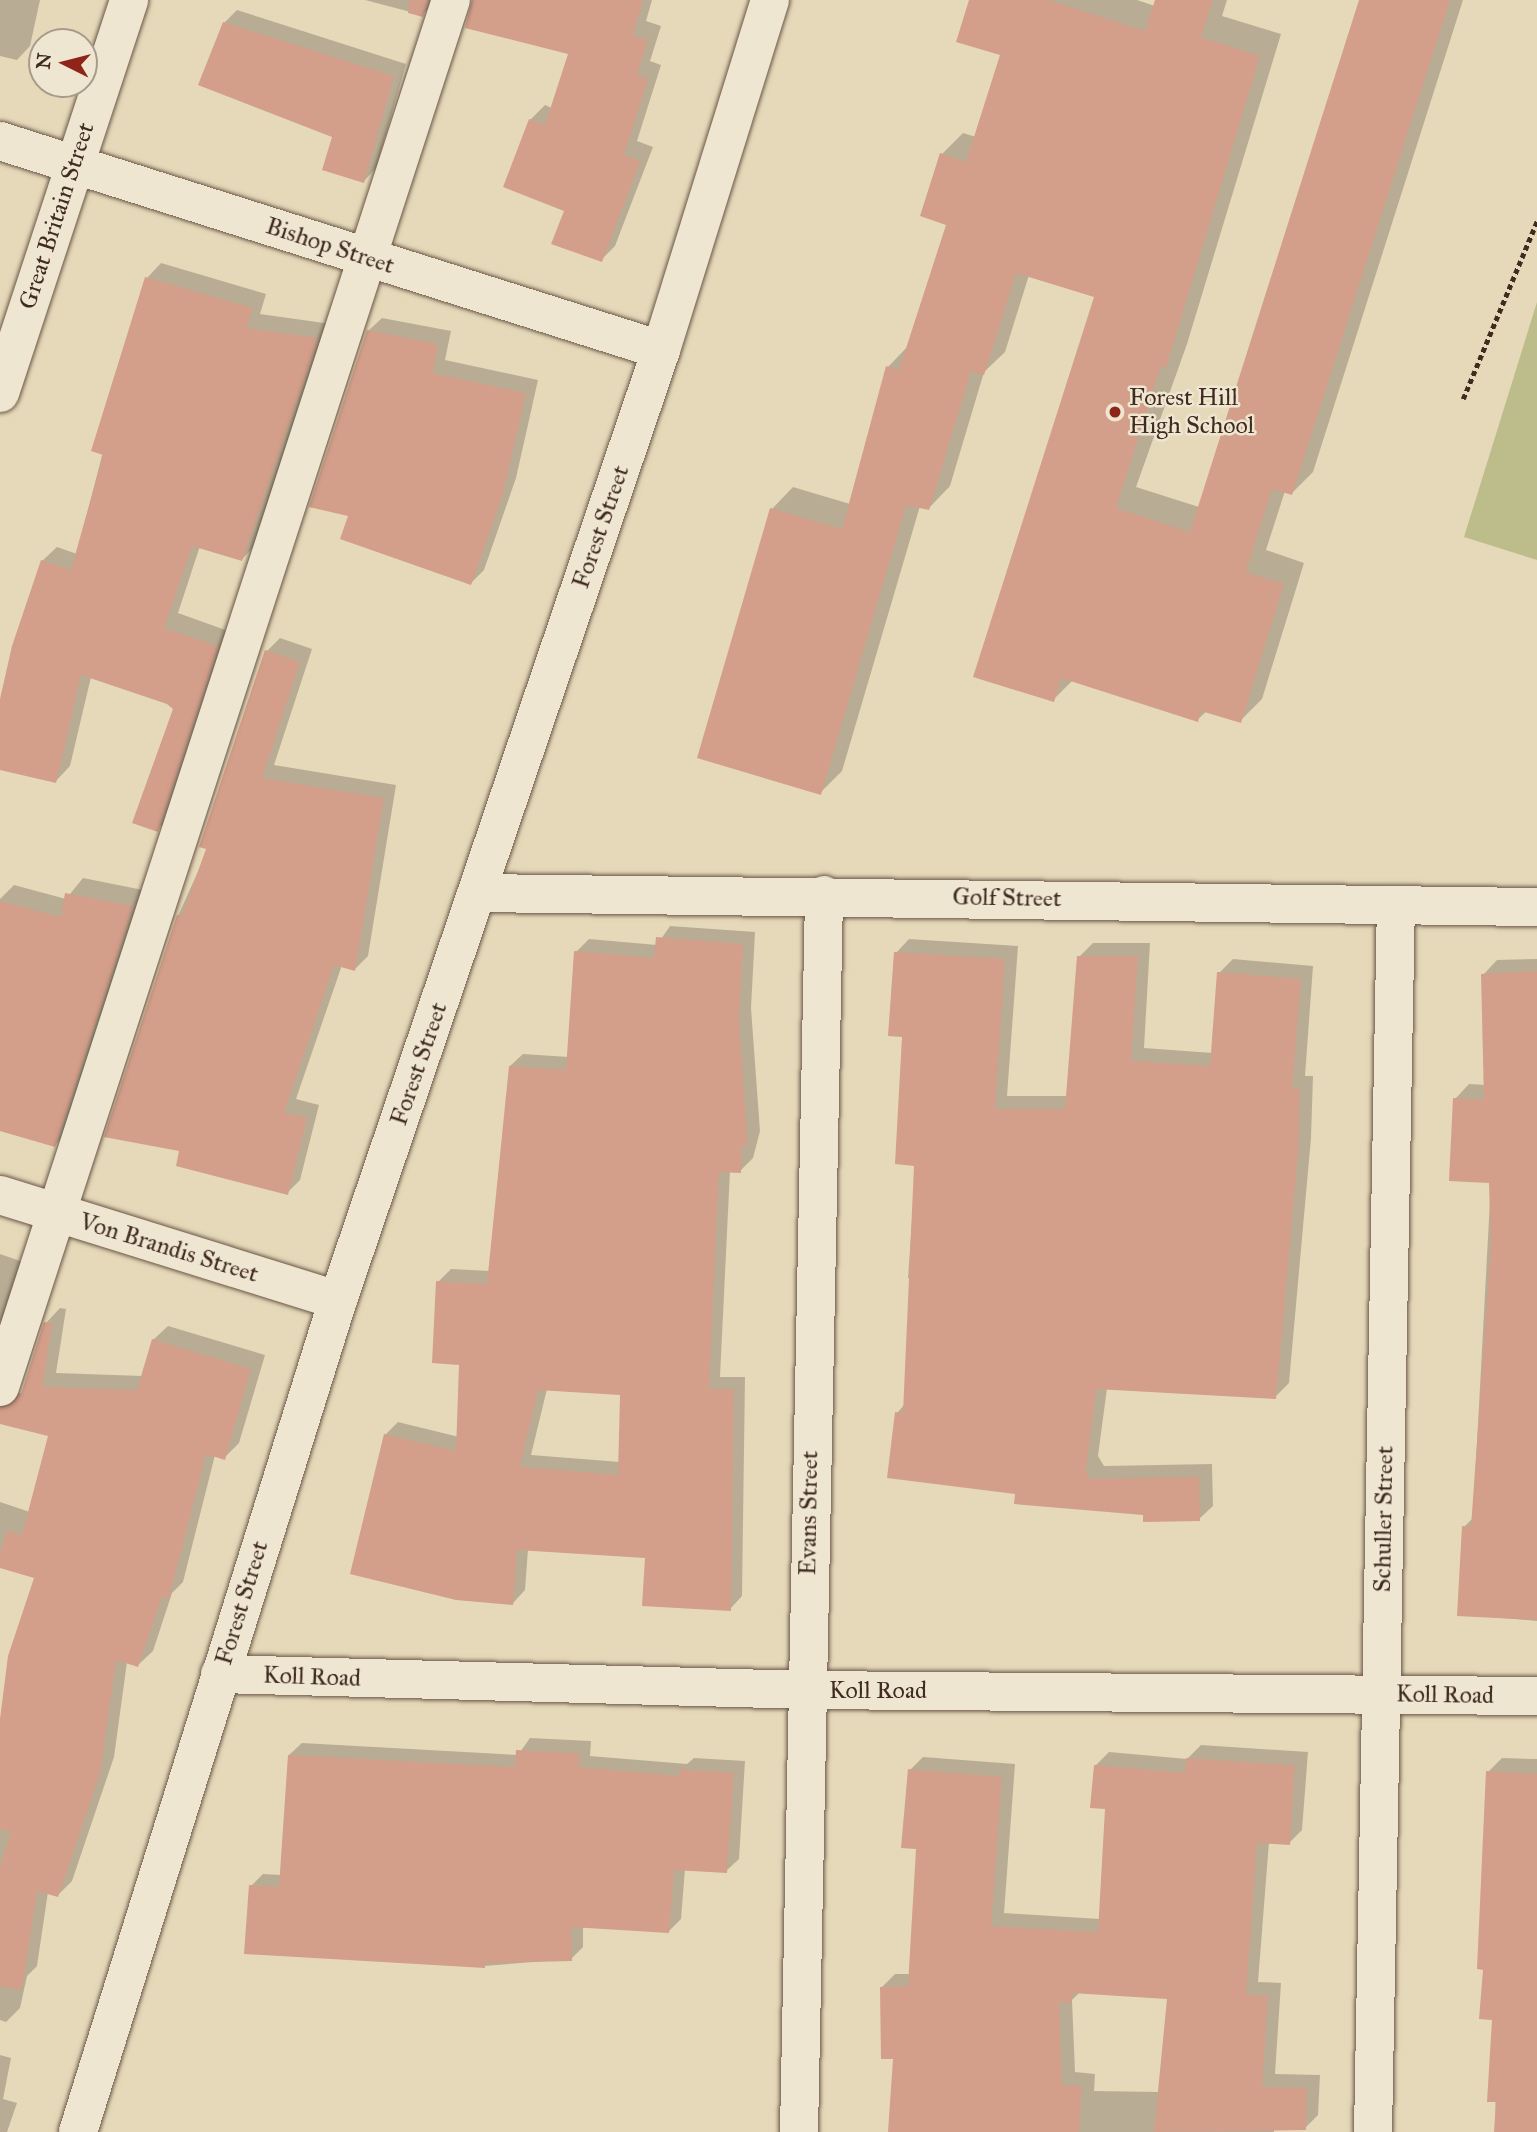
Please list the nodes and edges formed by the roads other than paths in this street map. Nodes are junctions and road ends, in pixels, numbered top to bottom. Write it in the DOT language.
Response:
graph roads {
  1 [pos="129,0"];
  2 [pos="451,0"];
  3 [pos="770,0"];
  4 [pos="0,141"];
  5 [pos="73,164"];
  6 [pos="367,259"];
  7 [pos="661,350"];
  8 [pos="0,393"];
  9 [pos="478,893"];
  10 [pos="824,895"];
  11 [pos="1396,905"];
  12 [pos="1537,907"];
  13 [pos="0,1195"];
  14 [pos="56,1212"];
  15 [pos="338,1300"];
  16 [pos="0,1387"];
  17 [pos="220,1674"];
  18 [pos="806,1690"];
  19 [pos="1381,1694"];
  20 [pos="1537,1696"];
  21 [pos="78,2132"];
  22 [pos="799,2132"];
  23 [pos="1373,2132"];
  1 -- 5 [label="street, Great Britain Street"];
  2 -- 6 [label="street"];
  3 -- 7 [label="street, Forest Street"];
  4 -- 5 [label="street, Bishop Street"];
  5 -- 6 [label="street, Bishop Street"];
  5 -- 8 [label="street, Great Britain Street"];
  6 -- 7 [label="street, Bishop Street"];
  6 -- 14 [label="street"];
  7 -- 9 [label="street, Forest Street"];
  9 -- 10 [label="street, Golf Street"];
  9 -- 15 [label="street, Forest Street"];
  10 -- 11 [label="street, Golf Street"];
  10 -- 18 [label="street, Evans Street"];
  11 -- 12 [label="street, Golf Street"];
  11 -- 19 [label="street, Schuller Street"];
  13 -- 14 [label="street, Von Brandis Street"];
  14 -- 15 [label="street, Von Brandis Street"];
  14 -- 16 [label="street"];
  15 -- 17 [label="street, Forest Street"];
  17 -- 18 [label="street, Koll Road"];
  17 -- 21 [label="street, Forest Street"];
  18 -- 19 [label="street, Koll Road"];
  18 -- 22 [label="street, Evans Street"];
  19 -- 20 [label="street, Koll Road"];
  19 -- 23 [label="street, Schuller Street"];
}
